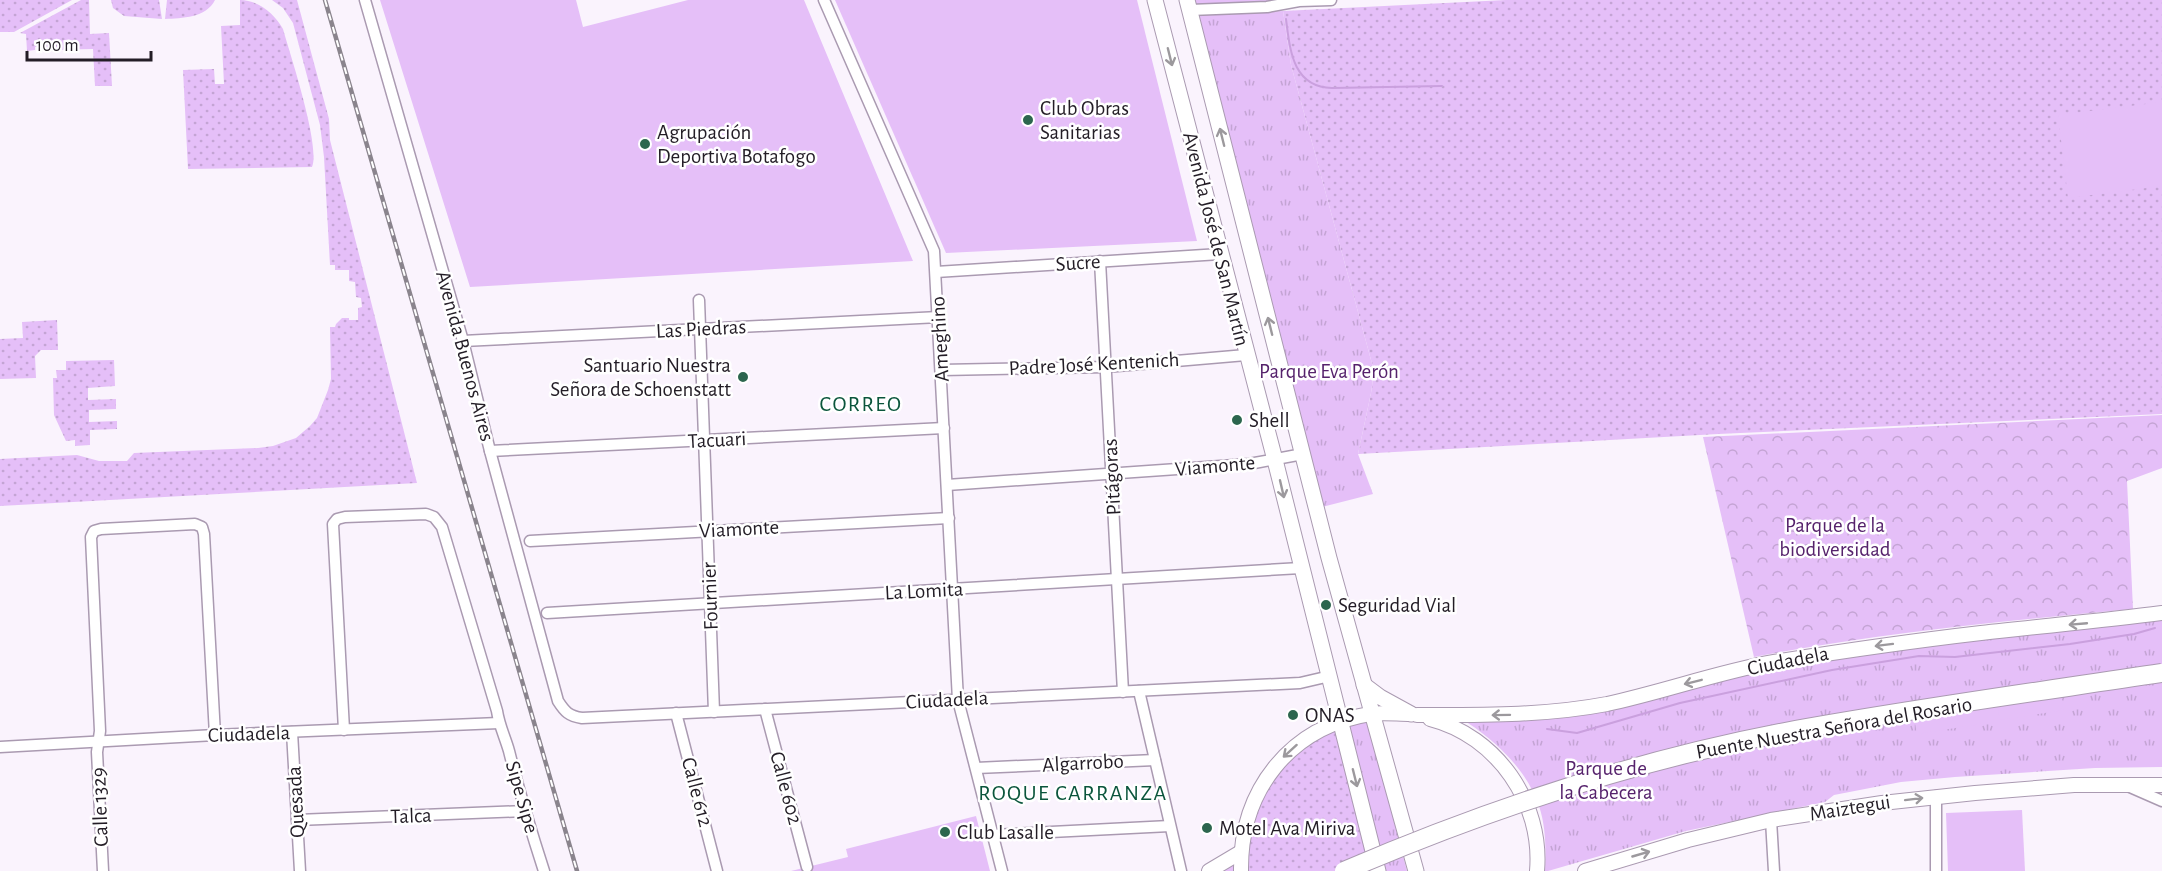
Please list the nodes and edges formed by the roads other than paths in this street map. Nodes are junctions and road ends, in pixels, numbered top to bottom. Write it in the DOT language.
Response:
graph roads {
  1 [pos="365,0"];
  2 [pos="825,0"];
  3 [pos="1155,0"];
  4 [pos="1331,0"];
  5 [pos="1280,3"];
  6 [pos="1189,5"];
  7 [pos="1220,254"];
  8 [pos="1100,261"];
  9 [pos="936,272"];
  10 [pos="699,300"];
  11 [pos="939,317"];
  12 [pos="699,329"];
  13 [pos="463,341"];
  14 [pos="1246,355"];
  15 [pos="1106,367"];
  16 [pos="941,370"];
  17 [pos="944,428"];
  18 [pos="702,440"];
  19 [pos="490,451"];
  20 [pos="1303,454"];
  21 [pos="1275,460"];
  22 [pos="1111,474"];
  23 [pos="947,485"];
  24 [pos="949,518"];
  25 [pos="707,531"];
  26 [pos="530,541"];
  27 [pos="1301,568"];
  28 [pos="1117,579"];
  29 [pos="952,589"];
  30 [pos="710,604"];
  31 [pos="548,614"];
  32 [pos="2162,614"];
  33 [pos="2162,673"];
  34 [pos="1330,676"];
  35 [pos="2162,684"];
  36 [pos="1364,685"];
  37 [pos="1139,691"];
  38 [pos="1123,692"];
  39 [pos="958,700"];
  40 [pos="765,709"];
  41 [pos="565,712"];
  42 [pos="714,712"];
  43 [pos="676,713"];
  44 [pos="1371,714"];
  45 [pos="1414,715"];
  46 [pos="1340,721"];
  47 [pos="499,723"];
  48 [pos="344,730"];
  49 [pos="292,732"];
  50 [pos="215,735"];
  51 [pos="98,743"];
  52 [pos="0,747"];
  53 [pos="1155,760"];
  54 [pos="976,768"];
  55 [pos="2122,784"];
  56 [pos="2162,784"];
  57 [pos="1936,796"];
  58 [pos="2162,801"];
  59 [pos="525,811"];
  60 [pos="297,820"];
  61 [pos="1771,820"];
  62 [pos="1170,826"];
  63 [pos="992,835"];
  64 [pos="1241,852"];
  65 [pos="807,867"];
  66 [pos="103,871"];
  67 [pos="300,871"];
  68 [pos="544,871"];
  69 [pos="717,871"];
  70 [pos="1002,871"];
  71 [pos="1181,871"];
  72 [pos="1209,871"];
  73 [pos="1241,871"];
  74 [pos="1344,871"];
  75 [pos="1372,871"];
  76 [pos="1378,871"];
  77 [pos="1416,871"];
  78 [pos="1537,871"];
  79 [pos="1585,871"];
  80 [pos="1774,871"];
  81 [pos="1936,871"];
  1 -- 13 [label="street, Avenida Buenos Aires"];
  2 -- 9 [label="street, Ameghino"];
  3 -- 7 [label="main road, Avenida José de San Martín, one-way"];
  4 -- 5 [label="street"];
  5 -- 6 [label="street"];
  20 -- 6 [label="main road, Avenida José de San Martín, one-way"];
  7 -- 8 [label="street, Sucre"];
  7 -- 14 [label="main road, Avenida José de San Martín"];
  8 -- 9 [label="street, Sucre"];
  8 -- 15 [label="street, Pitágoras"];
  9 -- 11 [label="street, Ameghino"];
  10 -- 12 [label="street, Fournier"];
  11 -- 12 [label="street, Las Piedras"];
  11 -- 16 [label="street, Ameghino"];
  12 -- 13 [label="street, Las Piedras"];
  12 -- 18 [label="street, Fournier"];
  13 -- 19 [label="street, Avenida Buenos Aires"];
  14 -- 15 [label="street, Padre José Kentenich"];
  14 -- 21 [label="main road, Avenida José de San Martín"];
  15 -- 16 [label="street, Padre José Kentenich"];
  15 -- 22 [label="street, Pitágoras"];
  16 -- 17 [label="street, Ameghino"];
  17 -- 18 [label="street, Tacuari"];
  17 -- 23 [label="street, Ameghino"];
  18 -- 19 [label="street, Tacuari"];
  18 -- 25 [label="street, Fournier"];
  19 -- 41 [label="street, Avenida Buenos Aires"];
  20 -- 21 [label="street, Viamonte"];
  20 -- 36 [label="main road, Avenida José de San Martín"];
  21 -- 22 [label="street, Viamonte"];
  21 -- 27 [label="main road, Avenida José de San Martín, one-way"];
  22 -- 23 [label="street, Viamonte"];
  22 -- 28 [label="street, Pitágoras"];
  23 -- 24 [label="street, Ameghino"];
  24 -- 25 [label="street, Viamonte"];
  24 -- 29 [label="street, Ameghino"];
  25 -- 26 [label="street, Viamonte"];
  25 -- 30 [label="street, Fournier"];
  27 -- 28 [label="street, La Lomita"];
  27 -- 34 [label="main road, Avenida José de San Martín"];
  28 -- 29 [label="street, La Lomita"];
  28 -- 38 [label="street, Pitágoras"];
  29 -- 30 [label="street, La Lomita"];
  29 -- 39 [label="street, Ameghino"];
  30 -- 31 [label="street, La Lomita"];
  30 -- 42 [label="street, Fournier"];
  32 -- 45 [label="main road, Ciudadela, one-way"];
  33 -- 74 [label="highway, Puente Nuestra Señora del Rosario, bridge"];
  34 -- 37 [label="street, Ciudadela"];
  34 -- 46 [label="main road, Avenida José de San Martín"];
  35 -- 75 [label="highway, Puente Nuestra Señora del Rosario"];
  36 -- 44 [label="main road, Avenida José de San Martín"];
  36 -- 45 [label="main road"];
  37 -- 38 [label="street, Ciudadela"];
  37 -- 53 [label="street"];
  38 -- 39 [label="street, Ciudadela"];
  39 -- 40 [label="street, Ciudadela"];
  39 -- 54 [label="street, Ameghino"];
  40 -- 42 [label="street, Ciudadela"];
  40 -- 65 [label="street, Calle 602"];
  41 -- 43 [label="street, Ciudadela"];
  42 -- 43 [label="street, Ciudadela"];
  43 -- 69 [label="street, Calle 612"];
  44 -- 45 [label="main road, Ciudadela"];
  44 -- 46 [label="main road, Ciudadela"];
  44 -- 77 [label="main road, Avenida José de San Martín"];
  45 -- 78 [label="main road"];
  46 -- 64 [label="main road, Ciudadela, one-way"];
  46 -- 76 [label="main road, Avenida José de San Martín, one-way"];
  47 -- 48 [label="street, Ciudadela"];
  47 -- 48 [label="street, Sipe Sipe"];
  47 -- 59 [label="street, Sipe Sipe"];
  48 -- 49 [label="street, Ciudadela"];
  49 -- 50 [label="street, Ciudadela"];
  49 -- 60 [label="street, Quesada"];
  50 -- 51 [label="street, Ciudadela"];
  50 -- 51 [label="street, Calle 1329"];
  51 -- 52 [label="street, Ciudadela"];
  51 -- 66 [label="street, Calle 1329"];
  53 -- 54 [label="street, Algarrobo"];
  53 -- 62 [label="street"];
  54 -- 63 [label="street, Ameghino"];
  55 -- 56 [label="main road, Maiztegui"];
  55 -- 57 [label="main road, Maiztegui"];
  55 -- 58 [label="street, Maiztegui"];
  61 -- 57 [label="main road, Maiztegui, one-way"];
  57 -- 81 [label="street"];
  59 -- 60 [label="street, Talca"];
  59 -- 68 [label="street, Sipe Sipe"];
  60 -- 67 [label="street, Quesada"];
  79 -- 61 [label="main road, Maiztegui, one-way"];
  61 -- 80 [label="street"];
  62 -- 63 [label="street"];
  62 -- 71 [label="street"];
  63 -- 70 [label="street, Ameghino"];
  64 -- 72 [label="main road"];
  64 -- 73 [label="main road, Ciudadela"];
}
